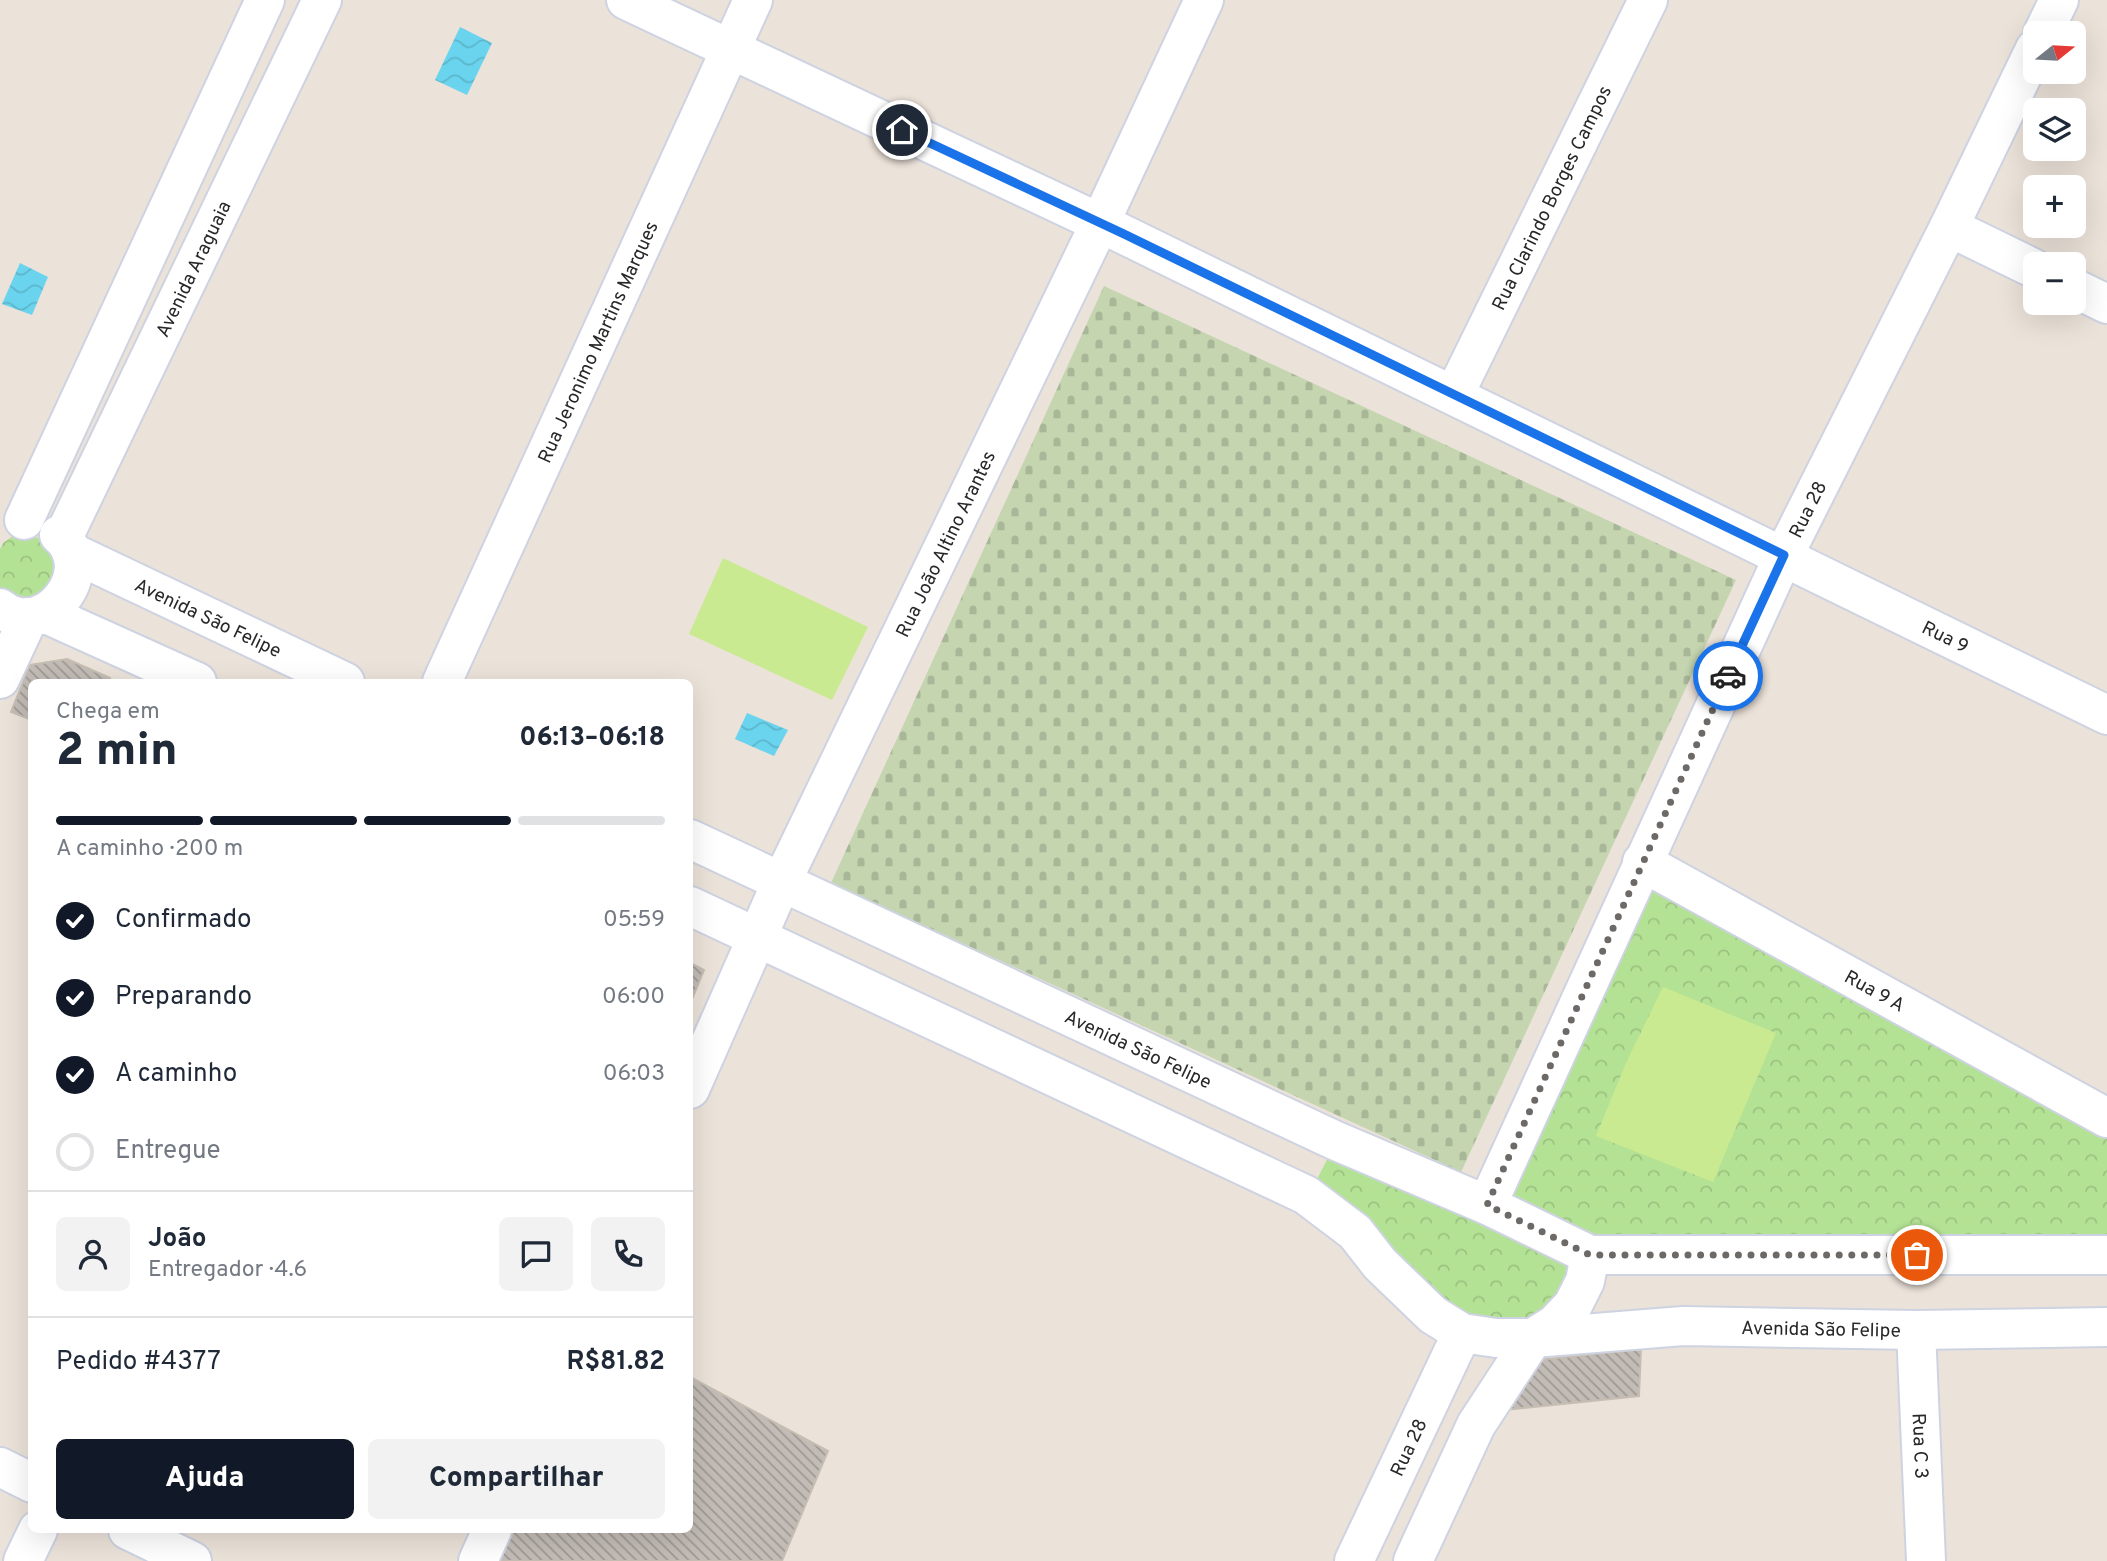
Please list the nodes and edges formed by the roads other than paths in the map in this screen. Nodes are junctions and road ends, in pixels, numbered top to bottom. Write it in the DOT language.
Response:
graph roads {
  1 [pos="265,0"];
  2 [pos="322,0"];
  3 [pos="626,0"];
  4 [pos="753,0"];
  5 [pos="1204,0"];
  6 [pos="1648,0"];
  7 [pos="2059,0"];
  8 [pos="2049,21"];
  9 [pos="730,49"];
  10 [pos="2023,74"];
  11 [pos="176,195"];
  12 [pos="220,213"];
  13 [pos="1100,223"];
  14 [pos="1949,227"];
  15 [pos="2023,263"];
  16 [pos="2086,294"];
  17 [pos="2107,304"];
  18 [pos="1454,395"];
  19 [pos="8,524"];
  20 [pos="67,545"];
  21 [pos="1784,555"];
  22 [pos="24,613"];
  23 [pos="0,679"];
  24 [pos="189,679"];
  25 [pos="339,679"];
  26 [pos="443,679"];
  27 [pos="2107,715"];
  28 [pos="693,840"];
  29 [pos="1642,862"];
  30 [pos="782,881"];
  31 [pos="693,907"];
  32 [pos="757,937"];
  33 [pos="693,1081"];
  34 [pos="2107,1118"];
  35 [pos="1334,1140"];
  36 [pos="1306,1195"];
  37 [pos="1487,1205"];
  38 [pos="1590,1255"];
  39 [pos="2107,1255"];
  40 [pos="2107,1327"];
  41 [pos="1916,1330"];
  42 [pos="1462,1333"];
  43 [pos="1533,1338"];
  44 [pos="0,1468"];
  45 [pos="28,1481"];
  46 [pos="37,1533"];
  47 [pos="134,1533"];
  48 [pos="491,1533"];
  49 [pos="23,1561"];
  50 [pos="192,1561"];
  51 [pos="478,1561"];
  52 [pos="1354,1561"];
  53 [pos="1412,1561"];
  54 [pos="1926,1561"];
  1 -- 11 [label="street"];
  2 -- 12 [label="street, Avenida Araguaia"];
  3 -- 9 [label="street, Rua 9"];
  4 -- 9 [label="street, Rua Jeronimo Martins Marques"];
  5 -- 13 [label="street, Rua João Altino Arantes"];
  6 -- 18 [label="street, Rua Clarindo Borges Campos"];
  7 -- 8 [label="street"];
  9 -- 13 [label="street, Rua 9"];
  9 -- 26 [label="street, Rua Jeronimo Martins Marques"];
  10 -- 14 [label="street, Rua 28"];
  11 -- 12 [label="street"];
  11 -- 19 [label="street"];
  12 -- 20 [label="street, Avenida Araguaia"];
  13 -- 18 [label="street, Rua 9"];
  13 -- 30 [label="street, Rua João Altino Arantes"];
  14 -- 15 [label="street"];
  14 -- 21 [label="street, Rua 28"];
  16 -- 17 [label="street"];
  18 -- 21 [label="street, Rua 9"];
  19 -- 20 [label="street, Avenida São Felipe"];
  20 -- 22 [label="street"];
  20 -- 25 [label="street, Avenida São Felipe"];
  21 -- 27 [label="street, Rua 9"];
  21 -- 29 [label="street, Rua 28"];
  22 -- 23 [label="street"];
  22 -- 24 [label="street"];
  28 -- 30 [label="street, Avenida São Felipe"];
  29 -- 34 [label="street, Rua 9 A"];
  29 -- 37 [label="street, Rua 28"];
  30 -- 32 [label="street, Rua João Altino Arantes"];
  30 -- 35 [label="street, Avenida São Felipe"];
  31 -- 32 [label="street, Avenida São Felipe"];
  32 -- 33 [label="street, Rua João Altino Arantes"];
  32 -- 36 [label="street, Avenida São Felipe"];
  35 -- 36 [label="street"];
  35 -- 37 [label="street, Avenida São Felipe"];
  36 -- 42 [label="street, Avenida São Felipe"];
  37 -- 38 [label="street, Avenida São Felipe"];
  38 -- 39 [label="street, Avenida São Felipe"];
  38 -- 43 [label="street"];
  40 -- 41 [label="street, Avenida São Felipe"];
  41 -- 43 [label="street, Avenida São Felipe"];
  41 -- 54 [label="street, Rua C 3"];
  42 -- 43 [label="street, Avenida São Felipe"];
  42 -- 52 [label="street, Rua 28"];
  43 -- 53 [label="street"];
  44 -- 45 [label="street"];
  46 -- 49 [label="street"];
  47 -- 50 [label="street"];
  48 -- 51 [label="street"];
}
